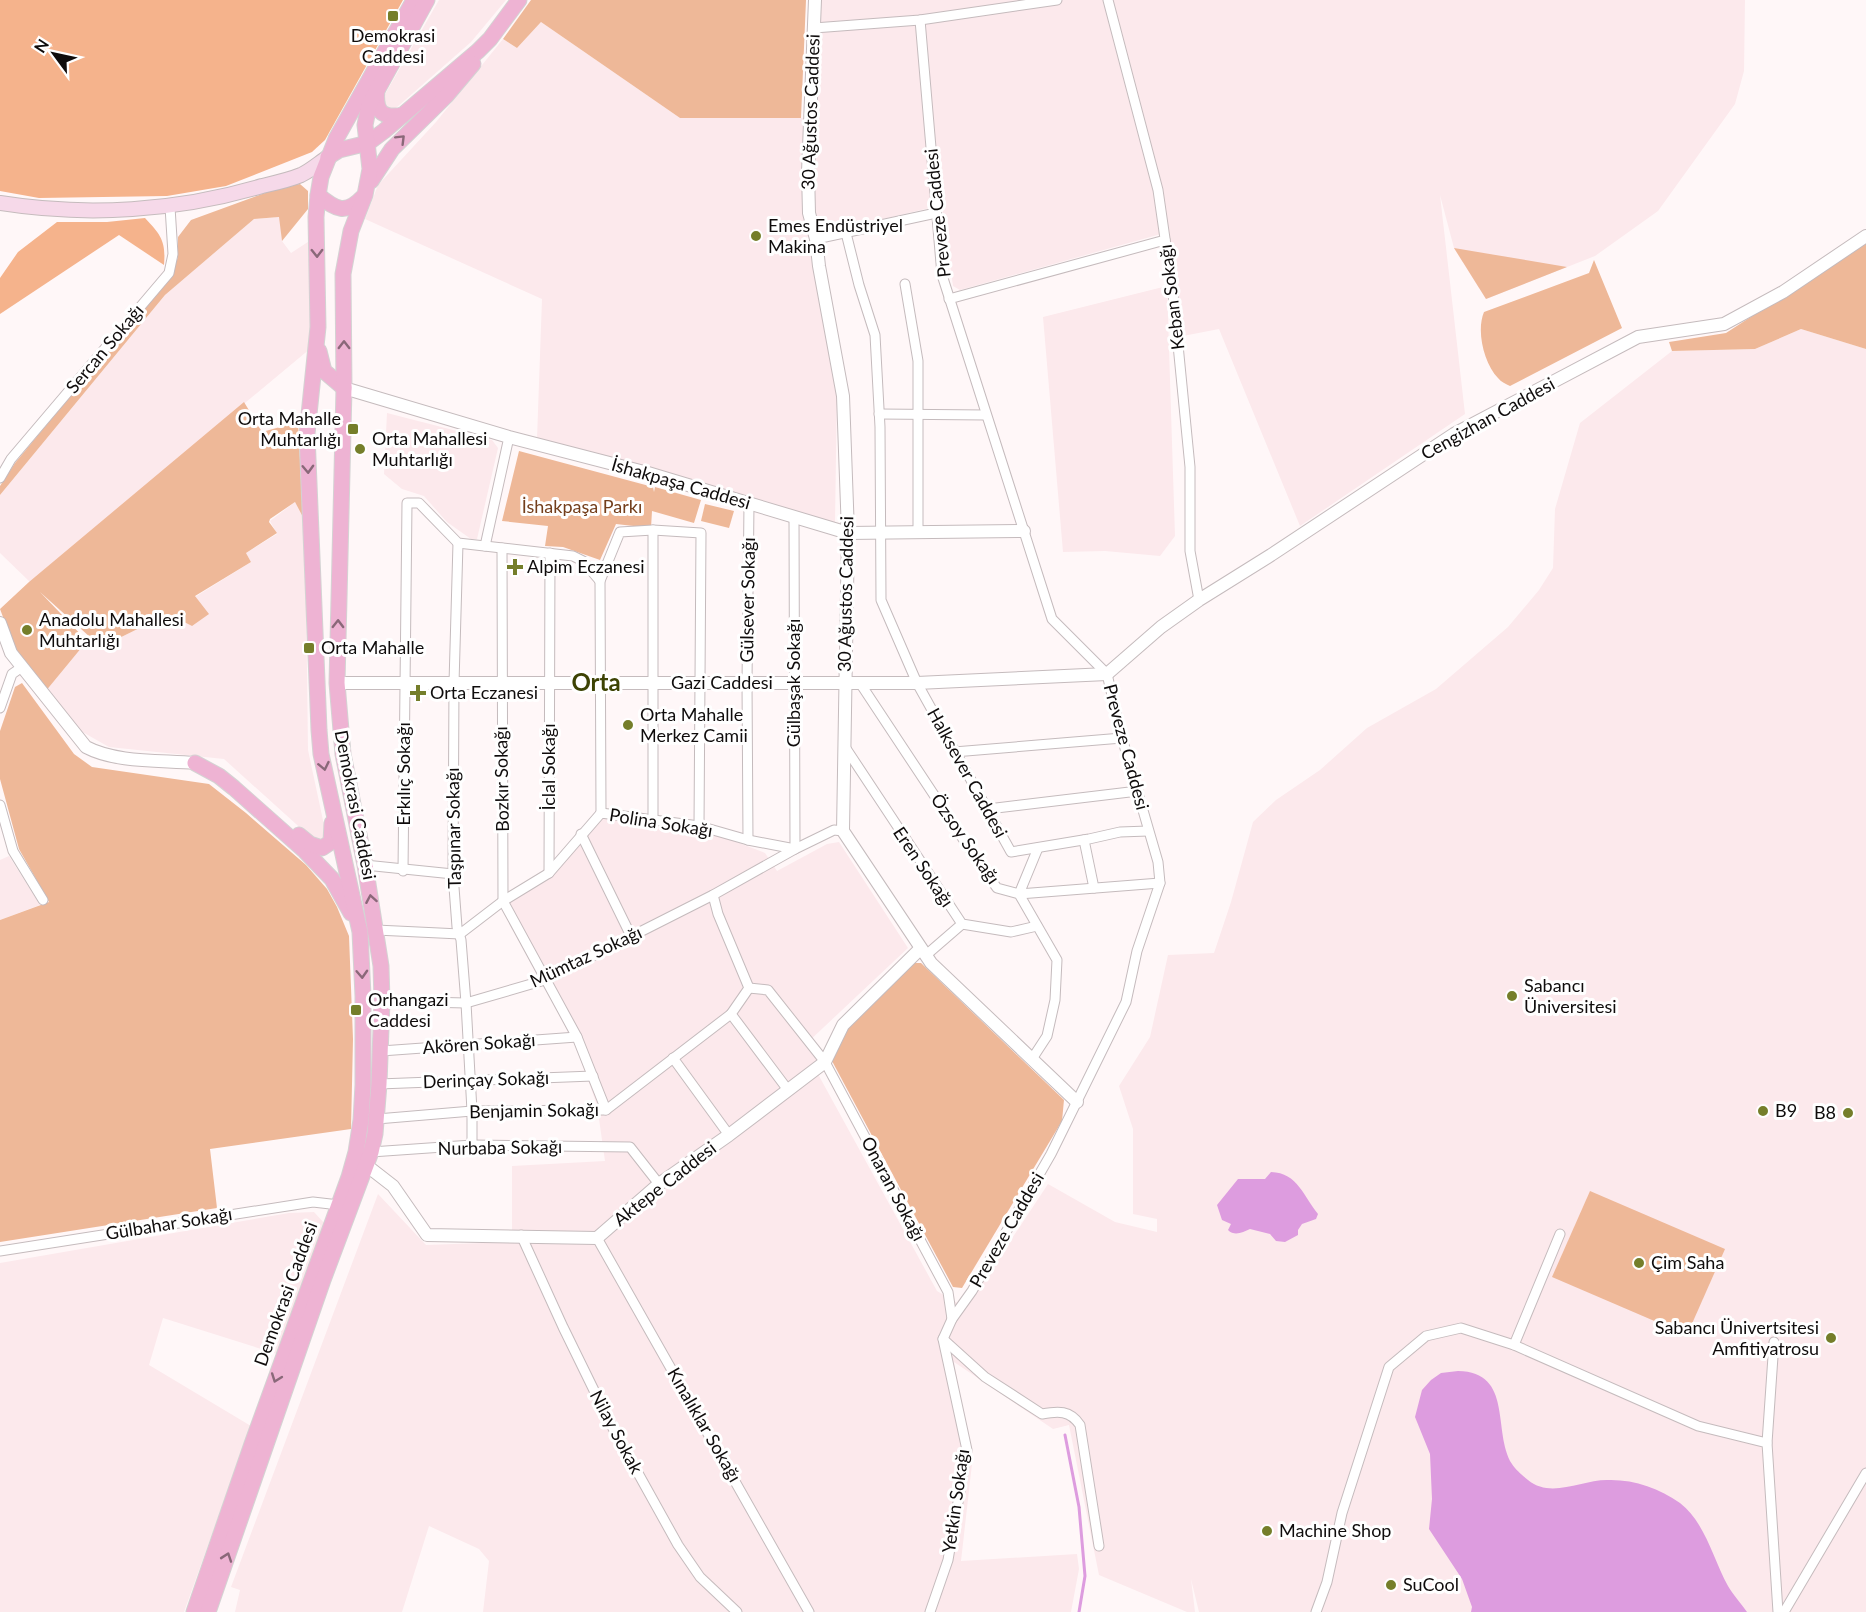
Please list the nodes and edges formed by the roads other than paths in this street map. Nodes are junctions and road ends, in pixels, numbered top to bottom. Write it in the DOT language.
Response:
graph roads {
  1 [pos="414,0"];
  2 [pos="427,0"];
  3 [pos="519,0"];
  4 [pos="815,0"];
  5 [pos="1057,0"];
  6 [pos="1108,0"];
  7 [pos="920,20"];
  8 [pos="814,28"];
  9 [pos="490,39"];
  10 [pos="377,87"];
  11 [pos="403,115"];
  12 [pos="368,143"];
  13 [pos="350,148"];
  14 [pos="328,157"];
  15 [pos="370,169"];
  16 [pos="302,175"];
  17 [pos="366,191"];
  18 [pos="318,195"];
  19 [pos="0,203"];
  20 [pos="170,207"];
  21 [pos="936,213"];
  22 [pos="846,233"];
  23 [pos="1866,236"];
  24 [pos="816,239"];
  25 [pos="1165,240"];
  26 [pos="905,284"];
  27 [pos="949,299"];
  28 [pos="318,327"];
  29 [pos="344,388"];
  30 [pos="879,414"];
  31 [pos="918,414"];
  32 [pos="986,415"];
  33 [pos="509,437"];
  34 [pos="0,457"];
  35 [pos="9,463"];
  36 [pos="0,478"];
  37 [pos="749,504"];
  38 [pos="794,517"];
  39 [pos="653,530"];
  40 [pos="1024,531"];
  41 [pos="880,532"];
  42 [pos="918,532"];
  43 [pos="848,533"];
  44 [pos="458,543"];
  45 [pos="485,546"];
  46 [pos="502,548"];
  47 [pos="550,553"];
  48 [pos="600,581"];
  49 [pos="1199,600"];
  50 [pos="0,623"];
  51 [pos="6,654"];
  52 [pos="22,667"];
  53 [pos="1107,674"];
  54 [pos="917,682"];
  55 [pos="337,683"];
  56 [pos="405,683"];
  57 [pos="454,683"];
  58 [pos="501,683"];
  59 [pos="550,683"];
  60 [pos="600,683"];
  61 [pos="652,683"];
  62 [pos="700,683"];
  63 [pos="747,683"];
  64 [pos="793,683"];
  65 [pos="844,683"];
  66 [pos="860,683"];
  67 [pos="0,708"];
  68 [pos="319,708"];
  69 [pos="1122,738"];
  70 [pos="844,746"];
  71 [pos="954,752"];
  72 [pos="195,763"];
  73 [pos="1138,791"];
  74 [pos="331,796"];
  75 [pos="988,809"];
  76 [pos="1,811"];
  77 [pos="601,813"];
  78 [pos="653,818"];
  79 [pos="699,826"];
  80 [pos="843,831"];
  81 [pos="1148,831"];
  82 [pos="358,833"];
  83 [pos="581,834"];
  84 [pos="748,840"];
  85 [pos="1084,840"];
  86 [pos="1038,848"];
  87 [pos="795,849"];
  88 [pos="305,851"];
  89 [pos="344,854"];
  90 [pos="366,866"];
  91 [pos="403,871"];
  92 [pos="549,873"];
  93 [pos="453,874"];
  94 [pos="1160,883"];
  95 [pos="1094,888"];
  96 [pos="1019,894"];
  97 [pos="713,895"];
  98 [pos="43,900"];
  99 [pos="503,901"];
  100 [pos="962,924"];
  101 [pos="1037,926"];
  102 [pos="376,930"];
  103 [pos="360,932"];
  104 [pos="460,934"];
  105 [pos="631,936"];
  106 [pos="922,952"];
  107 [pos="545,980"];
  108 [pos="749,988"];
  109 [pos="382,1001"];
  110 [pos="466,1003"];
  111 [pos="731,1014"];
  112 [pos="577,1037"];
  113 [pos="468,1045"];
  114 [pos="381,1051"];
  115 [pos="673,1058"];
  116 [pos="1032,1059"];
  117 [pos="825,1062"];
  118 [pos="593,1076"];
  119 [pos="470,1081"];
  120 [pos="379,1084"];
  121 [pos="788,1090"];
  122 [pos="1077,1102"];
  123 [pos="606,1110"];
  124 [pos="472,1111"];
  125 [pos="376,1119"];
  126 [pos="729,1136"];
  127 [pos="471,1146"];
  128 [pos="369,1159"];
  129 [pos="659,1184"];
  130 [pos="353,1199"];
  131 [pos="339,1205"];
  132 [pos="1560,1234"];
  133 [pos="521,1235"];
  134 [pos="597,1238"];
  135 [pos="0,1251"];
  136 [pos="952,1319"];
  137 [pos="943,1339"];
  138 [pos="1774,1342"];
  139 [pos="1514,1345"];
  140 [pos="1767,1443"];
  141 [pos="1866,1473"];
  142 [pos="1099,1546"];
  143 [pos="194,1612"];
  144 [pos="208,1612"];
  145 [pos="737,1612"];
  146 [pos="809,1612"];
  147 [pos="930,1612"];
  148 [pos="1316,1612"];
  149 [pos="1778,1612"];
  150 [pos="1784,1612"];
  1 -- 14 [label="main road, Demokrasi Caddesi"];
  2 -- 10 [label="main road, Demokrasi Caddesi"];
  3 -- 9 [label="main road"];
  4 -- 8 [label="street, 30 Ağustos Caddesi"];
  5 -- 7 [label="street"];
  6 -- 25 [label="street, Keban Sokağı"];
  7 -- 8 [label="street"];
  7 -- 21 [label="street, Preveze Caddesi"];
  8 -- 24 [label="street, 30 Ağustos Caddesi"];
  9 -- 11 [label="main road"];
  17 -- 9 [label="main road, one-way"];
  10 -- 11 [label="main road"];
  10 -- 12 [label="main road, Demokrasi Caddesi"];
  11 -- 12 [label="main road"];
  12 -- 13 [label="main road"];
  12 -- 15 [label="main road, Demokrasi Caddesi"];
  13 -- 14 [label="main road"];
  13 -- 15 [label="main road"];
  14 -- 16 [label="main road"];
  14 -- 18 [label="main road, Demokrasi Caddesi"];
  15 -- 17 [label="main road, Demokrasi Caddesi"];
  16 -- 18 [label="main road"];
  16 -- 20 [label="main road"];
  17 -- 18 [label="main road"];
  29 -- 17 [label="main road, Demokrasi Caddesi, one-way"];
  18 -- 28 [label="main road, Demokrasi Caddesi, one-way"];
  19 -- 20 [label="main road"];
  20 -- 35 [label="street, Sercan Sokağı"];
  21 -- 22 [label="street"];
  21 -- 27 [label="street, Preveze Caddesi"];
  22 -- 24 [label="street"];
  22 -- 30 [label="street"];
  23 -- 49 [label="street, Cengizhan Caddesi"];
  24 -- 43 [label="street, 30 Ağustos Caddesi"];
  25 -- 27 [label="street"];
  25 -- 49 [label="street, Keban Sokağı"];
  26 -- 31 [label="street"];
  27 -- 32 [label="street, Preveze Caddesi"];
  28 -- 29 [label="main road"];
  28 -- 68 [label="main road, Demokrasi Caddesi, one-way"];
  29 -- 33 [label="street, İshakpaşa Caddesi"];
  55 -- 29 [label="main road, Demokrasi Caddesi, one-way"];
  30 -- 31 [label="street"];
  30 -- 41 [label="street"];
  31 -- 32 [label="street"];
  31 -- 42 [label="street"];
  32 -- 40 [label="street, Preveze Caddesi"];
  33 -- 37 [label="street, İshakpaşa Caddesi"];
  33 -- 45 [label="street"];
  34 -- 35 [label="street"];
  35 -- 36 [label="street, Sercan Sokağı"];
  37 -- 38 [label="street, İshakpaşa Caddesi"];
  37 -- 63 [label="street, Gülsever Sokağı"];
  38 -- 43 [label="street, İshakpaşa Caddesi"];
  38 -- 64 [label="street, Gülbaşak Sokağı"];
  39 -- 48 [label="street"];
  39 -- 61 [label="street"];
  39 -- 62 [label="street"];
  40 -- 42 [label="street, İshakpaşa Caddesi"];
  40 -- 53 [label="street, Preveze Caddesi"];
  41 -- 42 [label="street, İshakpaşa Caddesi"];
  41 -- 43 [label="street, İshakpaşa Caddesi"];
  41 -- 54 [label="street, Halksever Caddesi"];
  43 -- 65 [label="street, 30 Ağustos Caddesi"];
  44 -- 45 [label="street"];
  44 -- 56 [label="street, Erkılıç Sokağı"];
  44 -- 57 [label="street, Taşpınar Sokağı"];
  45 -- 46 [label="street"];
  46 -- 47 [label="street"];
  46 -- 58 [label="street, Bozkır Sokağı"];
  47 -- 48 [label="street"];
  47 -- 59 [label="street, İclal Sokağı"];
  48 -- 60 [label="street"];
  49 -- 53 [label="street, Cengizhan Caddesi"];
  50 -- 51 [label="street"];
  51 -- 52 [label="street"];
  52 -- 67 [label="street"];
  52 -- 72 [label="street"];
  53 -- 54 [label="street, Gazi Caddesi"];
  53 -- 69 [label="street, Preveze Caddesi"];
  54 -- 66 [label="street, Gazi Caddesi"];
  54 -- 71 [label="street, Halksever Caddesi"];
  55 -- 56 [label="street, Gazi Caddesi"];
  55 -- 68 [label="main road"];
  55 -- 82 [label="main road, Demokrasi Caddesi"];
  56 -- 57 [label="street, Gazi Caddesi"];
  56 -- 91 [label="street, Erkılıç Sokağı"];
  57 -- 58 [label="street, Gazi Caddesi"];
  57 -- 93 [label="street, Taşpınar Sokağı"];
  58 -- 59 [label="street, Gazi Caddesi"];
  58 -- 99 [label="street, Bozkır Sokağı"];
  59 -- 60 [label="street, Gazi Caddesi"];
  59 -- 92 [label="street, İclal Sokağı"];
  60 -- 61 [label="street, Gazi Caddesi"];
  60 -- 77 [label="street"];
  61 -- 62 [label="street, Gazi Caddesi"];
  61 -- 78 [label="street"];
  62 -- 63 [label="street, Gazi Caddesi"];
  62 -- 79 [label="street"];
  63 -- 64 [label="street, Gazi Caddesi"];
  63 -- 84 [label="street, Gülsever Sokağı"];
  64 -- 65 [label="street, Gazi Caddesi"];
  64 -- 87 [label="street, Gülbaşak Sokağı"];
  65 -- 66 [label="street, Gazi Caddesi"];
  65 -- 70 [label="street, 30 Ağustos Caddesi"];
  66 -- 96 [label="street, Özsoy Sokağı"];
  68 -- 74 [label="main road, Demokrasi Caddesi, one-way"];
  69 -- 71 [label="street"];
  69 -- 73 [label="street, Preveze Caddesi"];
  70 -- 80 [label="street, 30 Ağustos Caddesi"];
  70 -- 100 [label="street, Eren Sokağı"];
  71 -- 75 [label="street, Halksever Caddesi"];
  72 -- 74 [label="main road"];
  72 -- 88 [label="main road"];
  73 -- 75 [label="street"];
  73 -- 81 [label="street, Preveze Caddesi"];
  74 -- 89 [label="main road, Demokrasi Caddesi"];
  75 -- 86 [label="street, Halksever Caddesi"];
  76 -- 98 [label="street"];
  77 -- 78 [label="street, Polina Sokağı"];
  77 -- 83 [label="street, Polina Sokağı"];
  78 -- 79 [label="street, Polina Sokağı"];
  79 -- 84 [label="street, Polina Sokağı"];
  80 -- 87 [label="street"];
  80 -- 106 [label="street"];
  81 -- 85 [label="street, Halksever Caddesi"];
  81 -- 94 [label="street, Preveze Caddesi"];
  82 -- 89 [label="main road"];
  82 -- 90 [label="main road, Demokrasi Caddesi"];
  83 -- 92 [label="street, Polina Sokağı"];
  83 -- 105 [label="street"];
  84 -- 87 [label="street, Polina Sokağı"];
  85 -- 86 [label="street, Halksever Caddesi"];
  85 -- 95 [label="street"];
  86 -- 96 [label="street"];
  87 -- 97 [label="street, Mümtaz Sokağı"];
  88 -- 89 [label="main road"];
  88 -- 103 [label="main road"];
  89 -- 103 [label="main road, Demokrasi Caddesi"];
  90 -- 91 [label="street"];
  102 -- 90 [label="main road, Demokrasi Caddesi, one-way"];
  91 -- 93 [label="street"];
  92 -- 99 [label="street, Polina Sokağı"];
  93 -- 104 [label="street, Taşpınar Sokağı"];
  94 -- 95 [label="street"];
  94 -- 122 [label="street, Preveze Caddesi"];
  95 -- 96 [label="street"];
  96 -- 101 [label="street, Özsoy Sokağı"];
  97 -- 105 [label="street, Mümtaz Sokağı"];
  97 -- 108 [label="street"];
  99 -- 104 [label="street, Polina Sokağı"];
  99 -- 107 [label="street"];
  100 -- 101 [label="street, Eren Sokağı"];
  100 -- 106 [label="street"];
  101 -- 116 [label="street, Özsoy Sokağı"];
  102 -- 104 [label="street"];
  102 -- 109 [label="main road, Demokrasi Caddesi"];
  103 -- 131 [label="main road, Demokrasi Caddesi, one-way"];
  104 -- 110 [label="street, Taşpınar Sokağı"];
  105 -- 107 [label="street, Mümtaz Sokağı"];
  106 -- 116 [label="street"];
  106 -- 117 [label="street, Aktepe Caddesi"];
  107 -- 110 [label="street, Mümtaz Sokağı"];
  107 -- 112 [label="street"];
  108 -- 111 [label="street, Benjamin Sokağı"];
  108 -- 117 [label="street, Onaran Sokağı"];
  109 -- 110 [label="street, Mümtaz Sokağı"];
  109 -- 114 [label="main road, Demokrasi Caddesi"];
  110 -- 113 [label="street, Taşpınar Sokağı"];
  111 -- 115 [label="street, Benjamin Sokağı"];
  111 -- 121 [label="street"];
  112 -- 113 [label="street, Akören Sokağı"];
  112 -- 118 [label="street"];
  113 -- 114 [label="street, Akören Sokağı"];
  113 -- 119 [label="street, Taşpınar Sokağı"];
  114 -- 120 [label="main road, Demokrasi Caddesi"];
  115 -- 123 [label="street, Benjamin Sokağı"];
  115 -- 126 [label="street"];
  116 -- 122 [label="street"];
  117 -- 121 [label="street, Aktepe Caddesi"];
  117 -- 136 [label="street, Onaran Sokağı"];
  118 -- 119 [label="street, Derinçay Sokağı"];
  118 -- 123 [label="street"];
  119 -- 120 [label="street, Derinçay Sokağı"];
  119 -- 124 [label="street, Taşpınar Sokağı"];
  120 -- 125 [label="main road, Demokrasi Caddesi"];
  121 -- 126 [label="street, Aktepe Caddesi"];
  122 -- 136 [label="street, Preveze Caddesi"];
  123 -- 124 [label="street, Benjamin Sokağı"];
  124 -- 125 [label="street, Benjamin Sokağı"];
  124 -- 127 [label="street, Taşpınar Sokağı"];
  125 -- 128 [label="main road, Demokrasi Caddesi"];
  126 -- 129 [label="street, Aktepe Caddesi"];
  127 -- 128 [label="street, Nurbaba Sokağı"];
  127 -- 129 [label="street, Nurbaba Sokağı"];
  128 -- 130 [label="main road, Demokrasi Caddesi"];
  128 -- 133 [label="street, Aktepe Caddesi"];
  129 -- 134 [label="street, Aktepe Caddesi"];
  130 -- 131 [label="main road"];
  144 -- 130 [label="main road, Demokrasi Caddesi, one-way"];
  131 -- 135 [label="street, Gülbahar Sokağı"];
  131 -- 143 [label="main road, Demokrasi Caddesi, one-way"];
  132 -- 139 [label="street"];
  133 -- 134 [label="street, Aktepe Caddesi"];
  133 -- 145 [label="street, Nilay Sokak"];
  134 -- 146 [label="street, Kınalıklar Sokağı"];
  136 -- 137 [label="street"];
  137 -- 142 [label="street"];
  137 -- 147 [label="street, Yetkin Sokağı"];
  138 -- 140 [label="street"];
  139 -- 140 [label="street"];
  139 -- 148 [label="street"];
  140 -- 149 [label="street"];
  141 -- 150 [label="street"];
}
